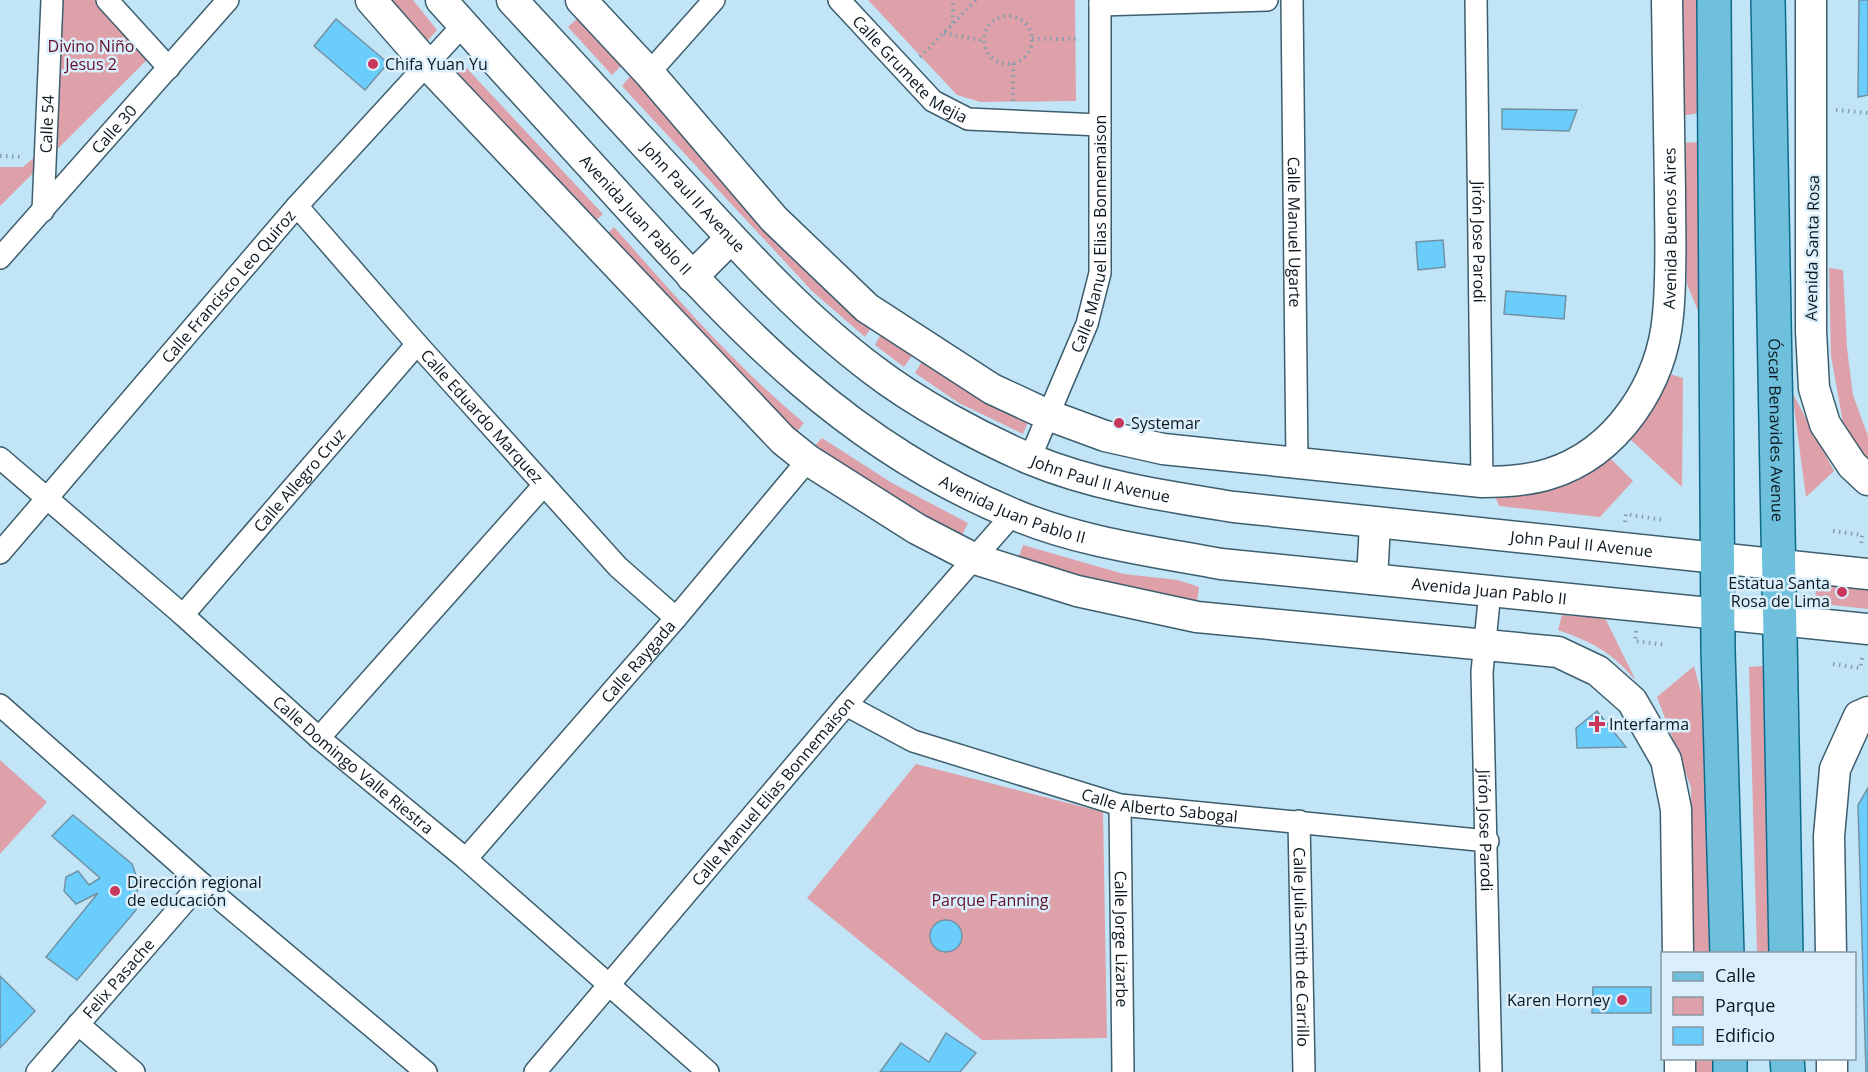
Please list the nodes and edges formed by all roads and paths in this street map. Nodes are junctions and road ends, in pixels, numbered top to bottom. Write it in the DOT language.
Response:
graph roads {
  1 [pos="52,0"];
  2 [pos="107,0"];
  3 [pos="228,0"];
  4 [pos="371,0"];
  5 [pos="441,0"];
  6 [pos="512,0"];
  7 [pos="581,0"];
  8 [pos="714,0"];
  9 [pos="839,0"];
  10 [pos="953,0"];
  11 [pos="976,0"];
  12 [pos="1267,0"];
  13 [pos="1292,0"];
  14 [pos="1476,0"];
  15 [pos="1667,0"];
  16 [pos="1714,0"];
  17 [pos="1768,0"];
  18 [pos="1811,0"];
  19 [pos="1100,2"];
  20 [pos="953,23"];
  21 [pos="463,25"];
  22 [pos="944,33"];
  23 [pos="1032,39"];
  24 [pos="1100,39"];
  25 [pos="984,41"];
  26 [pos="427,63"];
  27 [pos="1013,63"];
  28 [pos="169,68"];
  29 [pos="905,71"];
  30 [pos="649,73"];
  31 [pos="1813,108"];
  32 [pos="1868,113"];
  33 [pos="1013,121"];
  34 [pos="1100,125"];
  35 [pos="297,206"];
  36 [pos="42,211"];
  37 [pos="731,238"];
  38 [pos="0,258"];
  39 [pos="692,277"];
  40 [pos="417,344"];
  41 [pos="1048,415"];
  42 [pos="0,458"];
  43 [pos="1030,458"];
  44 [pos="808,460"];
  45 [pos="1297,464"];
  46 [pos="1868,480"];
  47 [pos="1482,482"];
  48 [pos="544,485"];
  49 [pos="46,499"];
  50 [pos="1013,514"];
  51 [pos="1626,514"];
  52 [pos="1662,520"];
  53 [pos="1375,524"];
  54 [pos="1833,531"];
  55 [pos="1862,535"];
  56 [pos="0,553"];
  57 [pos="1718,558"];
  58 [pos="975,559"];
  59 [pos="1778,563"];
  60 [pos="1868,574"];
  61 [pos="1372,579"];
  62 [pos="1490,591"];
  63 [pos="183,615"];
  64 [pos="1719,615"];
  65 [pos="676,618"];
  66 [pos="1778,620"];
  67 [pos="1868,629"];
  68 [pos="1635,641"];
  69 [pos="1484,644"];
  70 [pos="1666,645"];
  71 [pos="1833,664"];
  72 [pos="1860,668"];
  73 [pos="0,705"];
  74 [pos="846,705"];
  75 [pos="1864,714"];
  76 [pos="320,738"];
  77 [pos="1119,805"];
  78 [pos="1299,821"];
  79 [pos="1488,841"];
  80 [pos="466,859"];
  81 [pos="201,883"];
  82 [pos="1678,952"];
  83 [pos="1727,952"];
  84 [pos="1786,952"];
  85 [pos="1831,952"];
  86 [pos="607,984"];
  87 [pos="78,1024"];
  88 [pos="37,1072"];
  89 [pos="134,1072"];
  90 [pos="426,1072"];
  91 [pos="535,1072"];
  92 [pos="708,1072"];
  93 [pos="1123,1072"];
  94 [pos="1304,1072"];
  95 [pos="1491,1072"];
  1 -- 36 [label="street, Calle 54"];
  2 -- 28 [label="street"];
  3 -- 28 [label="street, Calle 30"];
  4 -- 26 [label="street"];
  5 -- 21 [label="street, Avenida Juan Pablo II"];
  6 -- 37 [label="street, John Paul II Avenue"];
  7 -- 30 [label="street"];
  8 -- 30 [label="street"];
  9 -- 29 [label="street, Calle Grumete Mejia"];
  10 -- 20 [label="path"];
  11 -- 20 [label="path"];
  12 -- 19 [label="street"];
  13 -- 45 [label="street, Calle Manuel Ugarte"];
  14 -- 47 [label="street, Jirón Jose Parodi"];
  15 -- 47 [label="street, Avenida Buenos Aires"];
  16 -- 57 [label="main road"];
  17 -- 59 [label="main road, Óscar Benavides Avenue"];
  18 -- 31 [label="street, Avenida Santa Rosa"];
  19 -- 24 [label="street, Calle Manuel Elias Bonnemaison"];
  20 -- 22 [label="path"];
  21 -- 26 [label="street, Calle Francisco Leo Quiroz"];
  21 -- 39 [label="street, Avenida Juan Pablo II"];
  22 -- 25 [label="path"];
  22 -- 29 [label="path"];
  23 -- 24 [label="path"];
  23 -- 25 [label="path"];
  23 -- 27 [label="path"];
  24 -- 34 [label="street, Calle Manuel Elias Bonnemaison"];
  25 -- 27 [label="path"];
  26 -- 35 [label="street, Calle Francisco Leo Quiroz"];
  26 -- 44 [label="street"];
  27 -- 33 [label="path"];
  28 -- 36 [label="street, Calle 30"];
  29 -- 33 [label="street, Calle Grumete Mejia"];
  30 -- 41 [label="street"];
  31 -- 32 [label="path"];
  31 -- 46 [label="street, Avenida Santa Rosa"];
  33 -- 34 [label="street, Calle Grumete Mejia"];
  34 -- 41 [label="street, Calle Manuel Elias Bonnemaison"];
  35 -- 40 [label="street, Calle Eduardo Marquez"];
  35 -- 49 [label="street, Calle Francisco Leo Quiroz"];
  36 -- 38 [label="street, Calle 30"];
  37 -- 39 [label="street"];
  37 -- 43 [label="street, John Paul II Avenue"];
  39 -- 50 [label="street, Avenida Juan Pablo II"];
  40 -- 48 [label="street, Calle Eduardo Marquez"];
  40 -- 63 [label="street, Calle Allegro Cruz"];
  41 -- 43 [label="street, Calle Manuel Elias Bonnemaison"];
  41 -- 45 [label="street"];
  42 -- 49 [label="street, Calle Domingo Valle Riestra"];
  43 -- 53 [label="street, John Paul II Avenue"];
  44 -- 58 [label="street"];
  44 -- 65 [label="street, Calle Raygada"];
  45 -- 47 [label="street"];
  48 -- 65 [label="street, Calle Eduardo Marquez"];
  48 -- 76 [label="street"];
  49 -- 56 [label="street, Calle Francisco Leo Quiroz"];
  49 -- 63 [label="street, Calle Domingo Valle Riestra"];
  50 -- 58 [label="street, Calle Manuel Elias Bonnemaison"];
  50 -- 61 [label="street, Avenida Juan Pablo II"];
  51 -- 52 [label="path"];
  53 -- 57 [label="street, John Paul II Avenue"];
  53 -- 61 [label="street"];
  54 -- 55 [label="path"];
  57 -- 59 [label="street, John Paul II Avenue"];
  57 -- 64 [label="main road"];
  58 -- 69 [label="street"];
  58 -- 74 [label="street, Calle Manuel Elias Bonnemaison"];
  59 -- 60 [label="street, John Paul II Avenue"];
  59 -- 66 [label="main road, Óscar Benavides Avenue"];
  61 -- 62 [label="street, Avenida Juan Pablo II"];
  62 -- 64 [label="street, Avenida Juan Pablo II"];
  62 -- 69 [label="street, Jirón Jose Parodi"];
  63 -- 76 [label="street, Calle Domingo Valle Riestra"];
  64 -- 66 [label="street, Avenida Juan Pablo II"];
  64 -- 83 [label="main road"];
  65 -- 80 [label="street, Calle Raygada"];
  66 -- 67 [label="street"];
  66 -- 84 [label="main road, Óscar Benavides Avenue"];
  68 -- 70 [label="path"];
  69 -- 79 [label="street, Jirón Jose Parodi"];
  69 -- 82 [label="street"];
  71 -- 72 [label="path"];
  73 -- 81 [label="street"];
  74 -- 77 [label="street, Calle Alberto Sabogal"];
  74 -- 86 [label="street, Calle Manuel Elias Bonnemaison"];
  75 -- 85 [label="street"];
  76 -- 80 [label="street, Calle Domingo Valle Riestra"];
  77 -- 78 [label="street, Calle Alberto Sabogal"];
  77 -- 93 [label="street, Calle Jorge Lizarbe"];
  78 -- 79 [label="street, Calle Alberto Sabogal"];
  78 -- 94 [label="street, Calle Julia Smith de Carrillo"];
  79 -- 95 [label="street, Jirón Jose Parodi"];
  80 -- 86 [label="street, Calle Domingo Valle Riestra"];
  81 -- 87 [label="street, Felix Pasache"];
  81 -- 90 [label="street"];
  86 -- 91 [label="street, Calle Manuel Elias Bonnemaison"];
  86 -- 92 [label="street, Calle Domingo Valle Riestra"];
  87 -- 88 [label="street, Felix Pasache"];
  87 -- 89 [label="street"];
}
